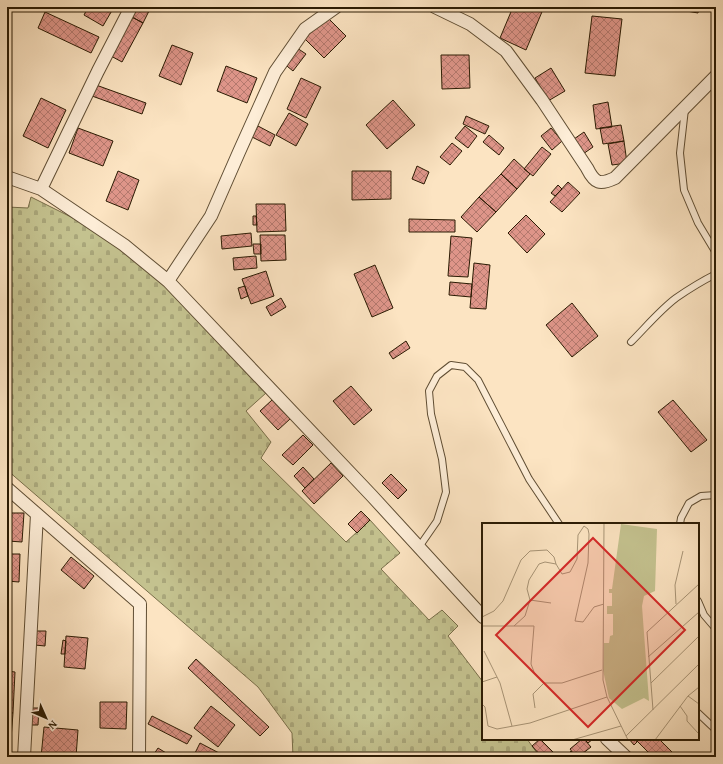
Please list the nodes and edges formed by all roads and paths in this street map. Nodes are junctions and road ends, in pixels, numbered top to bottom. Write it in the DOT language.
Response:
graph roads {
  1 [pos="131,7"];
  2 [pos="336,7"];
  3 [pos="435,7"];
  4 [pos="716,76"];
  5 [pos="685,107"];
  6 [pos="7,177"];
  7 [pos="42,189"];
  8 [pos="716,253"];
  9 [pos="716,274"];
  10 [pos="168,281"];
  11 [pos="631,342"];
  12 [pos="7,488"];
  13 [pos="716,495"];
  14 [pos="38,514"];
  15 [pos="558,523"];
  16 [pos="680,523"];
  17 [pos="419,547"];
  18 [pos="699,603"];
  19 [pos="482,616"];
  20 [pos="716,629"];
  21 [pos="699,714"];
  22 [pos="716,730"];
  23 [pos="608,740"];
  24 [pos="24,757"];
  25 [pos="139,757"];
  26 [pos="626,757"];
  1 -- 7 [label="street"];
  2 -- 10 [label="street"];
  3 -- 5 [label="street"];
  4 -- 5 [label="street"];
  5 -- 8 [label="lane"];
  6 -- 7 [label="street"];
  7 -- 10 [label="street"];
  9 -- 11 [label="lane"];
  10 -- 17 [label="street"];
  12 -- 14 [label="street"];
  13 -- 16 [label="lane"];
  14 -- 24 [label="street"];
  14 -- 25 [label="street"];
  15 -- 17 [label="lane"];
  17 -- 19 [label="street"];
  18 -- 20 [label="lane"];
  21 -- 22 [label="lane"];
  23 -- 26 [label="street"];
}
